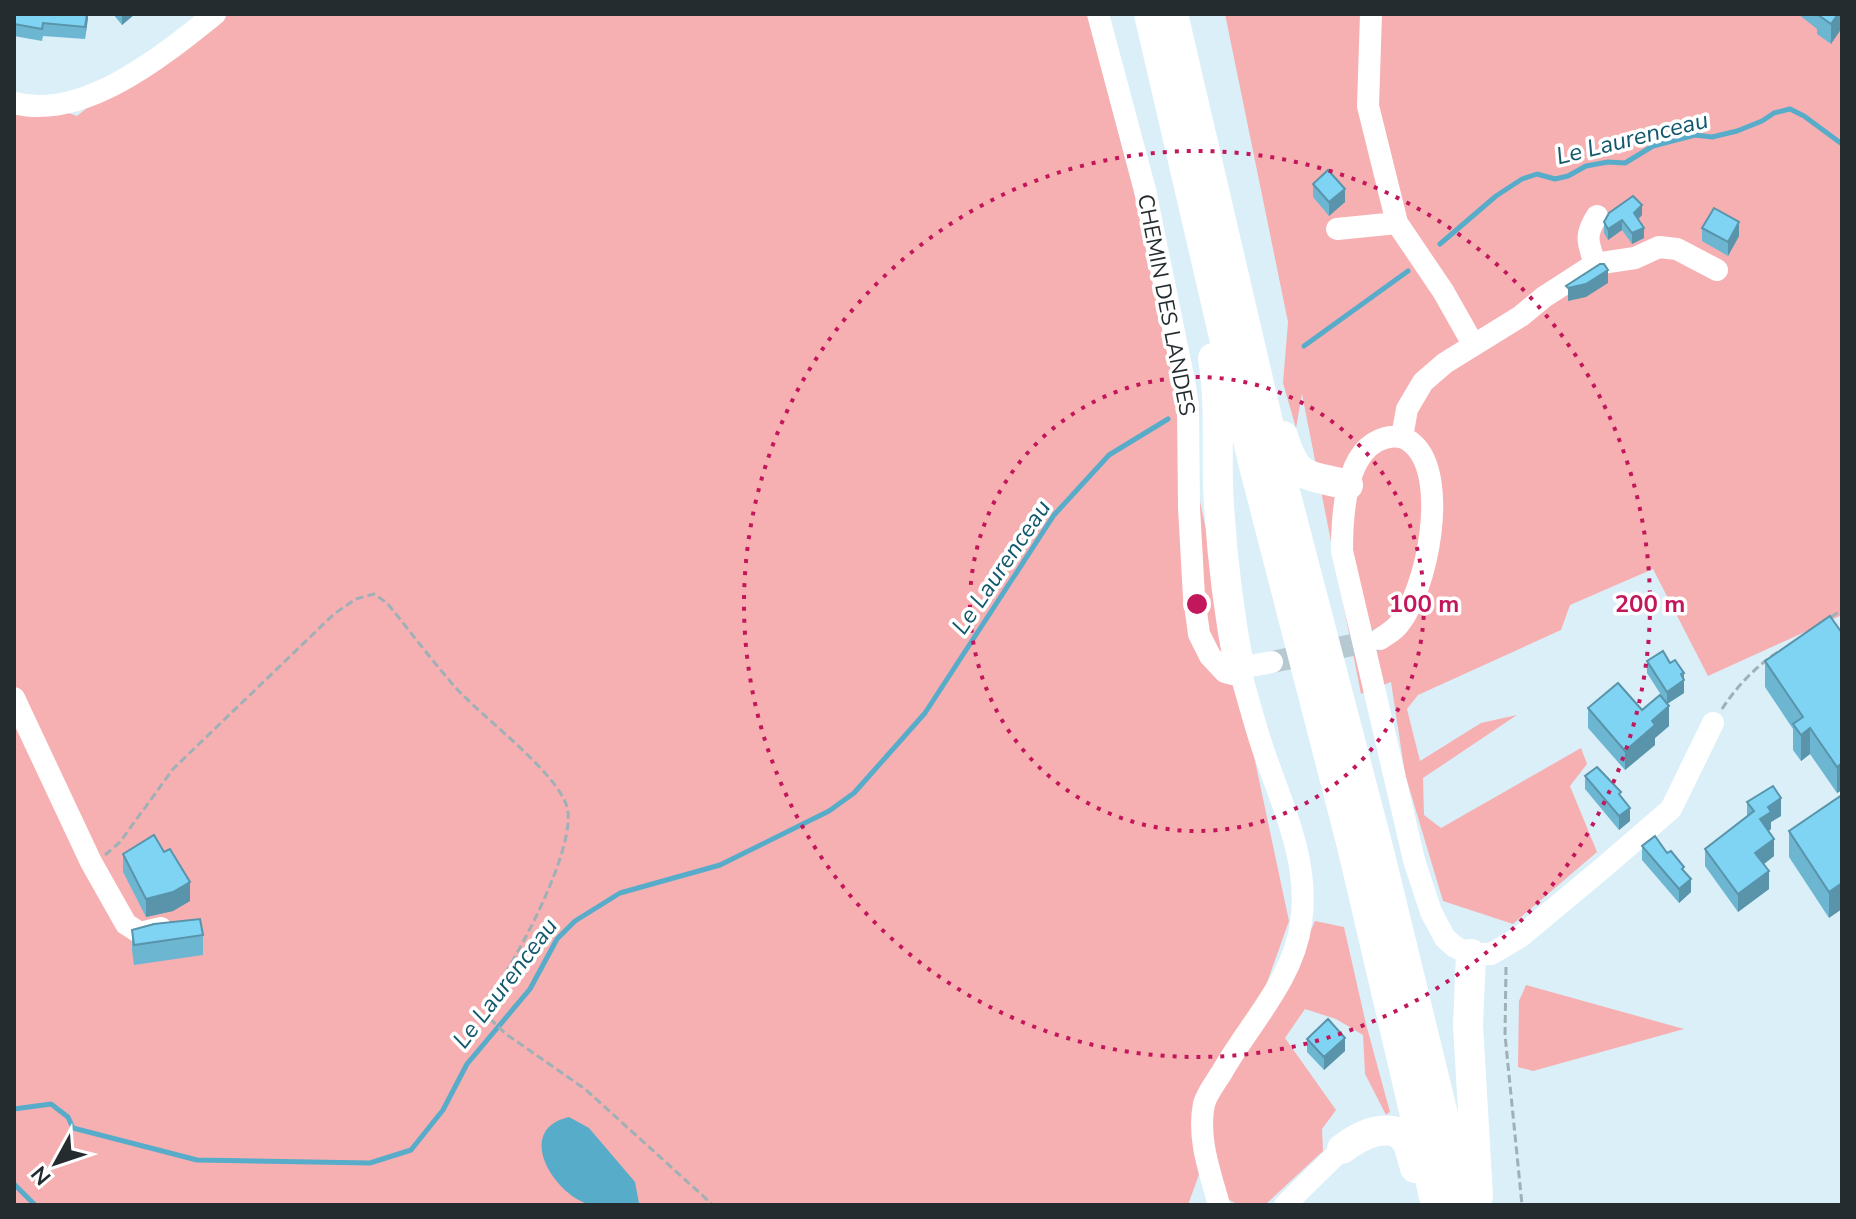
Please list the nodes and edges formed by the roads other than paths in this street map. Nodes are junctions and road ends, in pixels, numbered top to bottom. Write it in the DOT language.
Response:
graph roads {
  1 [pos="215,14"];
  2 [pos="1098,14"];
  3 [pos="1149,14"];
  4 [pos="1173,14"];
  5 [pos="1371,14"];
  6 [pos="14,103"];
  7 [pos="1597,216"];
  8 [pos="1397,223"];
  9 [pos="1337,229"];
  10 [pos="1595,264"];
  11 [pos="1717,270"];
  12 [pos="1213,291"];
  13 [pos="1473,344"];
  14 [pos="1253,360"];
  15 [pos="1402,437"];
  16 [pos="1348,485"];
  17 [pos="1380,639"];
  18 [pos="1272,662"];
  19 [pos="1240,671"];
  20 [pos="14,698"];
  21 [pos="1713,723"];
  22 [pos="180,923"];
  23 [pos="1471,954"];
  24 [pos="1342,1149"];
  25 [pos="1219,1205"];
  26 [pos="1285,1205"];
  27 [pos="1423,1205"];
  28 [pos="1436,1205"];
  29 [pos="1465,1205"];
  30 [pos="1475,1205"];
  1 -- 6 [label="street"];
  2 -- 19 [label="street, CHEMIN DES LANDES"];
  3 -- 12 [label="highway"];
  4 -- 14 [label="highway"];
  5 -- 8 [label="street"];
  7 -- 10 [label="street"];
  8 -- 9 [label="street"];
  8 -- 13 [label="street"];
  10 -- 11 [label="street"];
  10 -- 13 [label="street"];
  12 -- 19 [label="highway"];
  12 -- 28 [label="highway"];
  13 -- 15 [label="street"];
  14 -- 16 [label="highway"];
  14 -- 29 [label="highway"];
  15 -- 16 [label="street"];
  15 -- 17 [label="street"];
  16 -- 23 [label="street"];
  18 -- 19 [label="street"];
  19 -- 25 [label="street"];
  20 -- 22 [label="street"];
  21 -- 23 [label="street"];
  23 -- 30 [label="highway"];
  24 -- 26 [label="street"];
  24 -- 27 [label="highway"];
}
